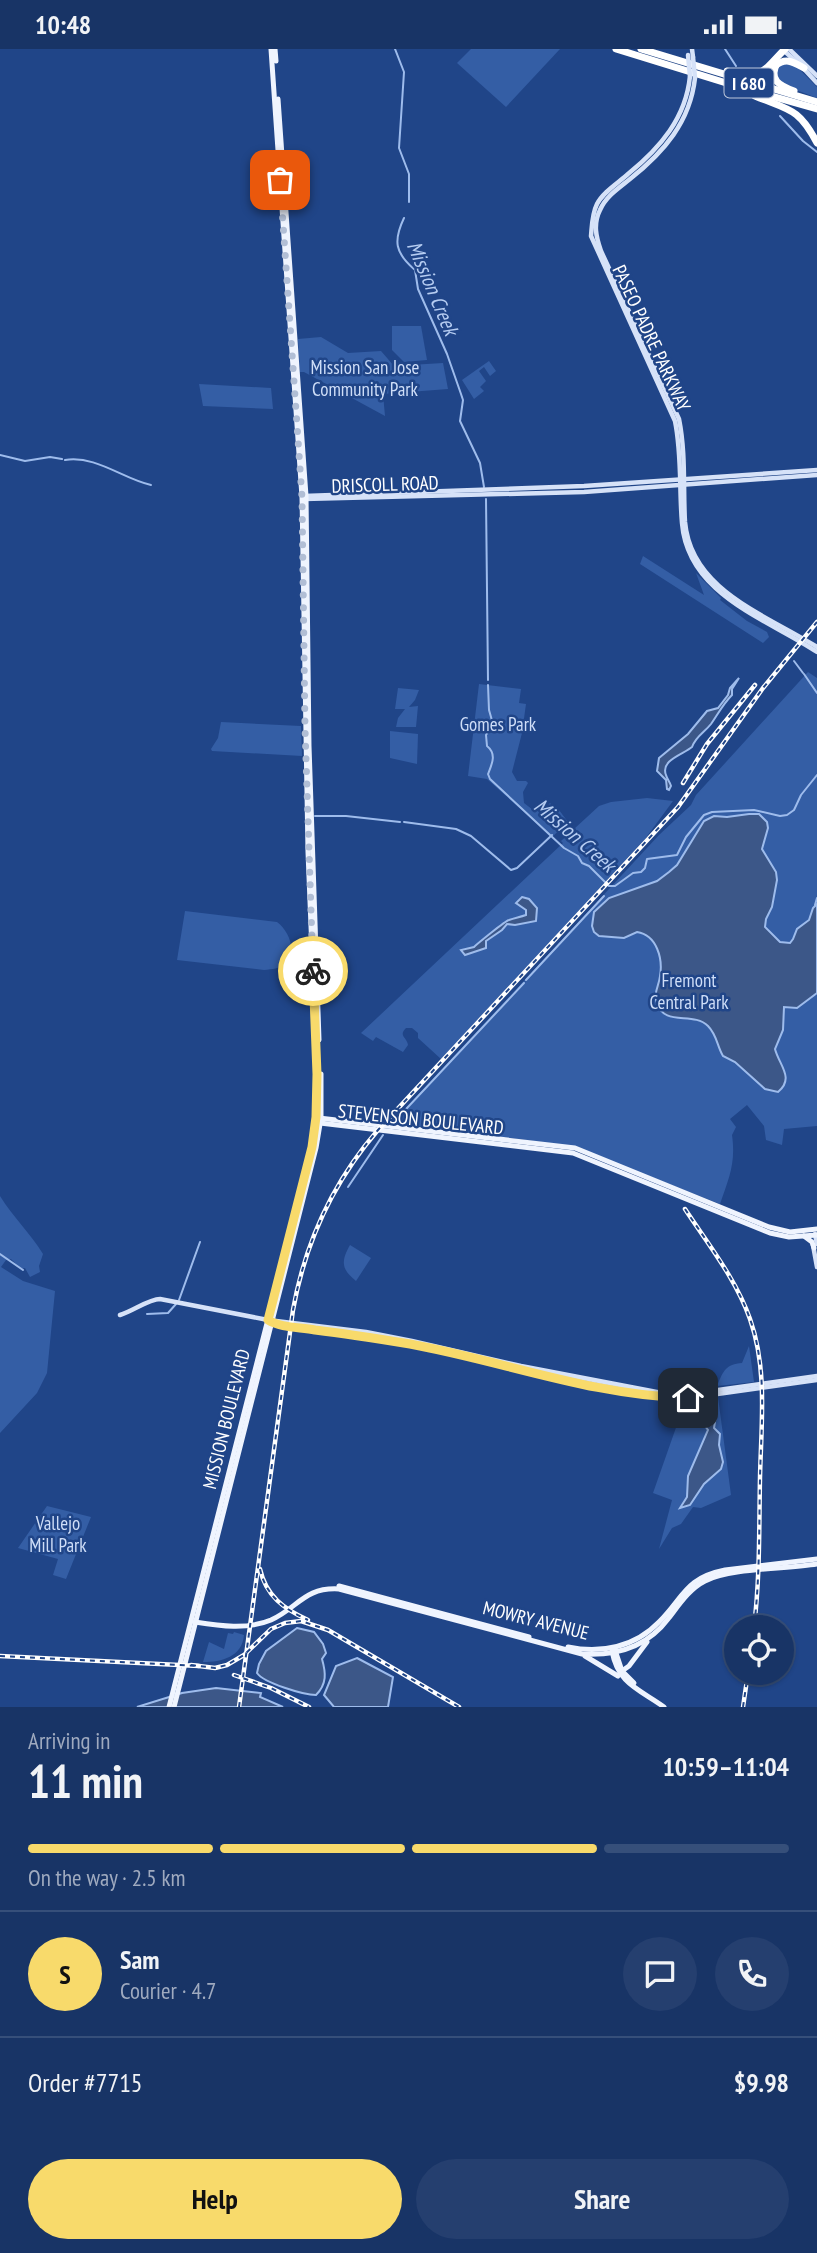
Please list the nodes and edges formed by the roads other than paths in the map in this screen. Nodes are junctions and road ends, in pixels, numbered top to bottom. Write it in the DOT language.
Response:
graph roads {
  1 [pos="273,49"];
  2 [pos="616,49"];
  3 [pos="641,49"];
  4 [pos="786,50"];
  5 [pos="690,52"];
  6 [pos="682,62"];
  7 [pos="775,66"];
  8 [pos="804,68"];
  9 [pos="817,76"];
  10 [pos="817,83"];
  11 [pos="736,86"];
  12 [pos="817,102"];
  13 [pos="817,109"];
  14 [pos="817,143"];
  15 [pos="295,362"];
  16 [pos="682,470"];
  17 [pos="817,473"];
  18 [pos="683,482"];
  19 [pos="692,482"];
  20 [pos="673,483"];
  21 [pos="683,494"];
  22 [pos="305,496"];
  23 [pos="712,586"];
  24 [pos="729,594"];
  25 [pos="817,649"];
  26 [pos="321,1121"];
  27 [pos="352,1122"];
  28 [pos="374,1130"];
  29 [pos="815,1232"];
  30 [pos="804,1236"];
  31 [pos="816,1246"];
  32 [pos="817,1267"];
  33 [pos="120,1314"];
  34 [pos="271,1321"];
  35 [pos="817,1378"];
  36 [pos="817,1559"];
  37 [pos="817,1564"];
  38 [pos="317,1587"];
  39 [pos="327,1589"];
  40 [pos="349,1590"];
  41 [pos="301,1598"];
  42 [pos="194,1622"];
  43 [pos="235,1626"];
  44 [pos="648,1639"];
  45 [pos="614,1650"];
  46 [pos="582,1654"];
  47 [pos="629,1667"];
  48 [pos="620,1671"];
  49 [pos="628,1681"];
  50 [pos="172,1707"];
  51 [pos="664,1707"];
  1 -- 15 [label="main road, MISSION BOULEVARD"];
  1 -- 15 [label="main road, MISSION BOULEVARD"];
  2 -- 11 [label="highway, I 680"];
  3 -- 6 [label="highway, I 680"];
  4 -- 6 [label="highway"];
  4 -- 7 [label="highway"];
  4 -- 8 [label="main road"];
  4 -- 9 [label="main road"];
  5 -- 16 [label="main road, PASEO PADRE PARKWAY, bridge"];
  6 -- 12 [label="highway, I 680"];
  7 -- 8 [label="highway"];
  7 -- 12 [label="highway"];
  8 -- 10 [label="main road"];
  11 -- 13 [label="highway, I 680"];
  11 -- 14 [label="highway"];
  15 -- 22 [label="main road, MISSION BOULEVARD"];
  16 -- 18 [label="main road, PASEO PADRE PARKWAY"];
  16 -- 19 [label="main road"];
  16 -- 20 [label="main road"];
  17 -- 19 [label="main road, DRISCOLL ROAD"];
  18 -- 19 [label="main road, DRISCOLL ROAD"];
  18 -- 20 [label="main road, DRISCOLL ROAD"];
  18 -- 21 [label="main road, PASEO PADRE PARKWAY"];
  19 -- 21 [label="main road"];
  20 -- 21 [label="main road"];
  20 -- 22 [label="main road, DRISCOLL ROAD"];
  20 -- 22 [label="main road, DRISCOLL ROAD"];
  21 -- 23 [label="main road, PASEO PADRE PARKWAY"];
  21 -- 24 [label="main road, PASEO PADRE PARKWAY"];
  22 -- 26 [label="main road, MISSION BOULEVARD"];
  23 -- 24 [label="main road"];
  23 -- 25 [label="main road, PASEO PADRE PARKWAY"];
  24 -- 25 [label="main road, PASEO PADRE PARKWAY"];
  26 -- 27 [label="main road"];
  26 -- 28 [label="main road, STEVENSON BOULEVARD"];
  26 -- 34 [label="main road, MISSION BOULEVARD"];
  27 -- 28 [label="main road"];
  27 -- 29 [label="main road, STEVENSON BOULEVARD"];
  28 -- 30 [label="main road, STEVENSON BOULEVARD"];
  29 -- 30 [label="main road, STEVENSON BOULEVARD"];
  29 -- 31 [label="main road"];
  30 -- 31 [label="main road"];
  31 -- 32 [label="main road"];
  33 -- 34 [label="main road"];
  34 -- 35 [label="main road"];
  34 -- 42 [label="main road, MISSION BOULEVARD"];
  36 -- 45 [label="main road, MOWRY AVENUE"];
  37 -- 44 [label="main road, MOWRY AVENUE"];
  38 -- 39 [label="main road"];
  38 -- 40 [label="main road, MOWRY AVENUE"];
  38 -- 41 [label="main road"];
  38 -- 43 [label="main road, MOWRY AVENUE"];
  39 -- 40 [label="main road, MOWRY AVENUE"];
  39 -- 41 [label="main road, MOWRY AVENUE"];
  40 -- 45 [label="main road, MOWRY AVENUE"];
  40 -- 46 [label="main road, MOWRY AVENUE"];
  41 -- 43 [label="main road, MOWRY AVENUE"];
  42 -- 43 [label="main road, MOWRY AVENUE"];
  42 -- 50 [label="main road, MISSION BOULEVARD"];
  44 -- 45 [label="main road, MOWRY AVENUE"];
  44 -- 47 [label="main road, MOWRY AVENUE"];
  45 -- 46 [label="main road, MOWRY AVENUE"];
  45 -- 48 [label="main road"];
  46 -- 49 [label="main road"];
  47 -- 48 [label="main road, MOWRY AVENUE"];
  47 -- 49 [label="main road"];
  48 -- 49 [label="main road"];
  49 -- 51 [label="main road"];
}
